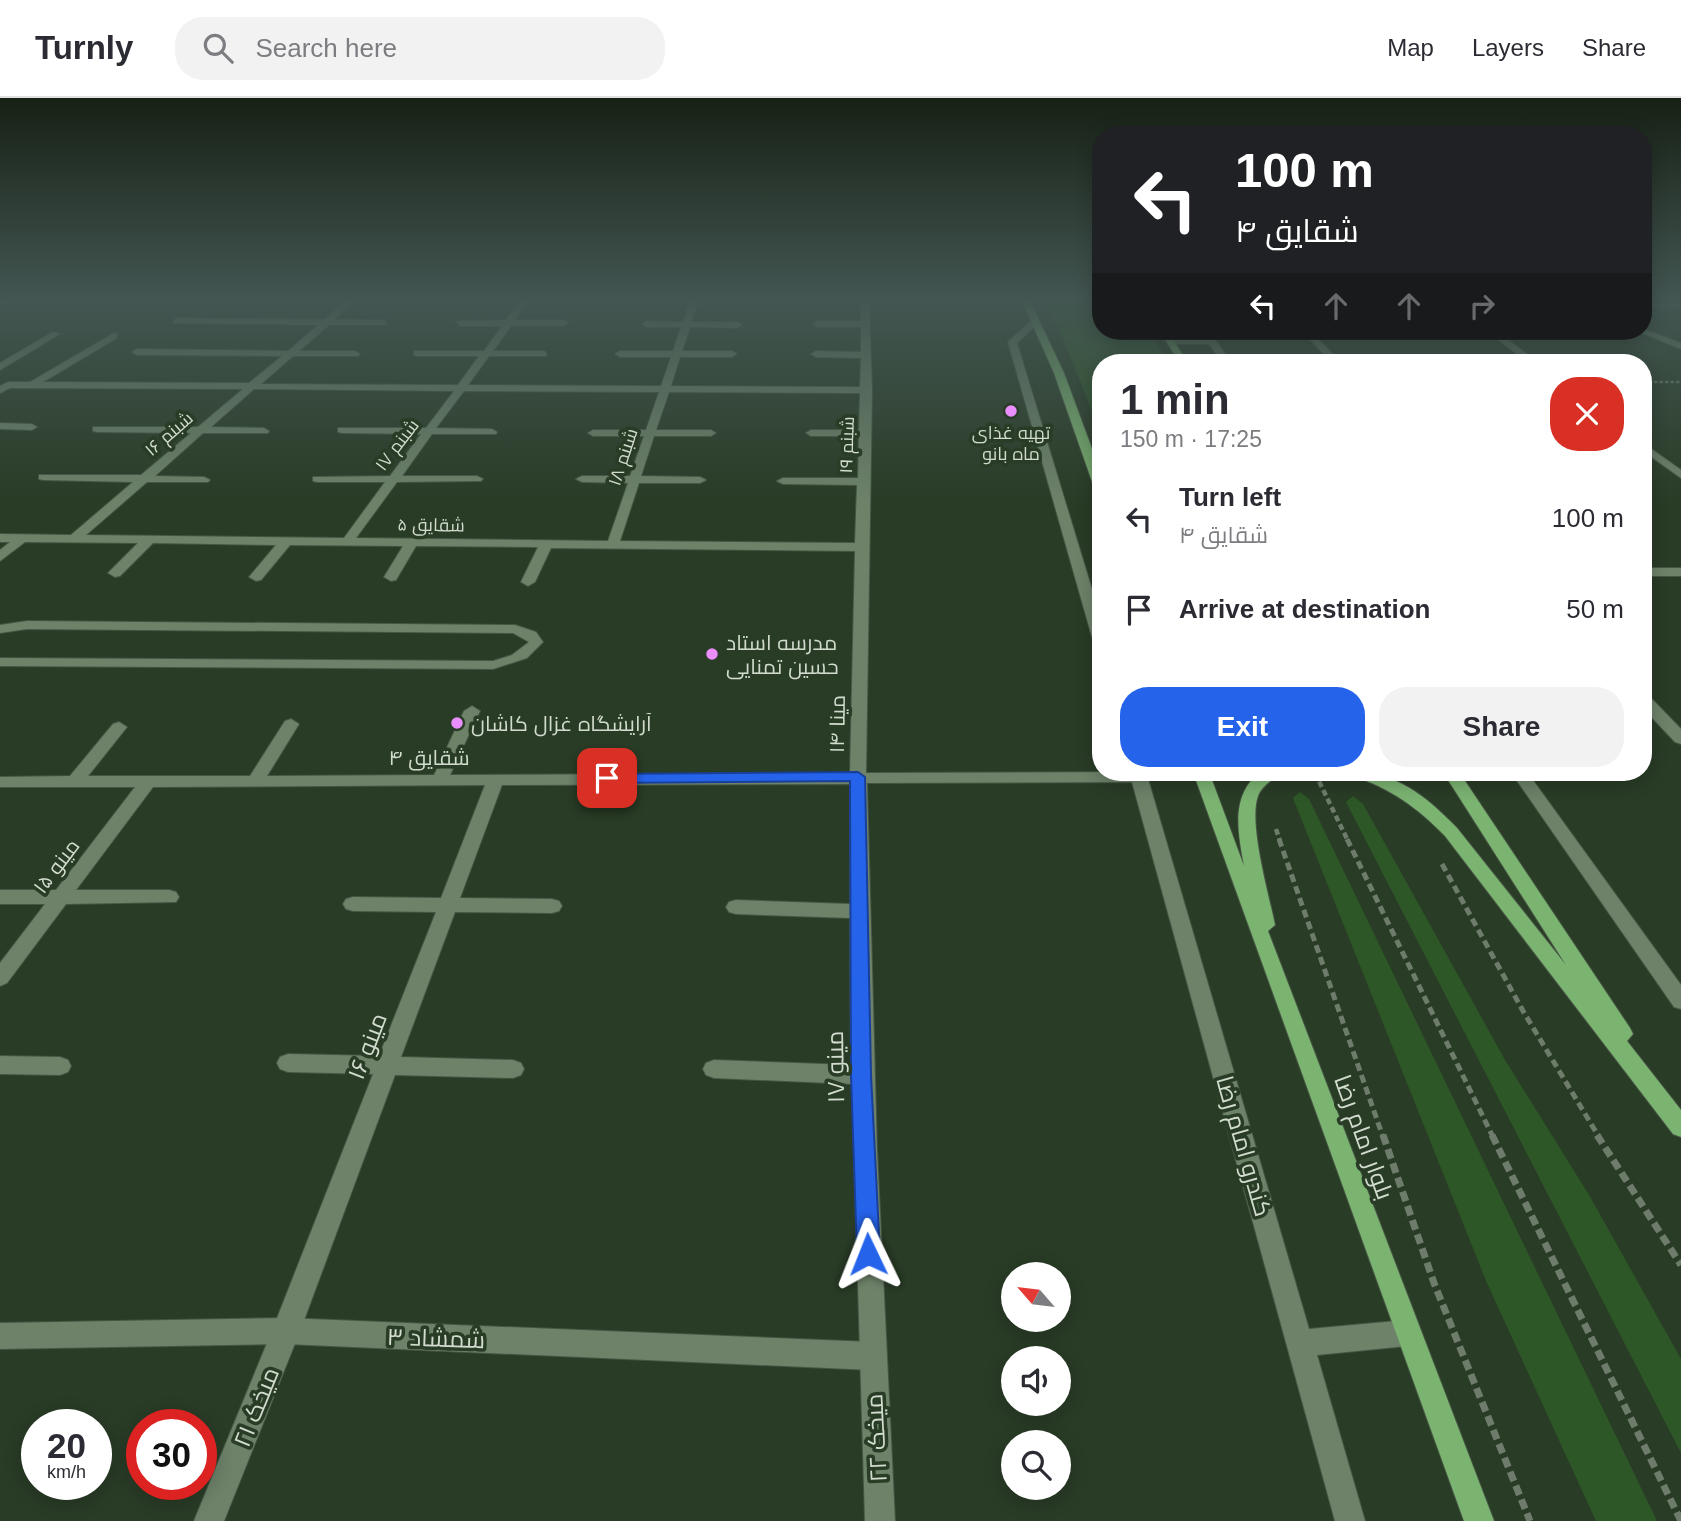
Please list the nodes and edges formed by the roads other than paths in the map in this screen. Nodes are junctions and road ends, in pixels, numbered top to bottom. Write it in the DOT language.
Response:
graph roads {
  1 [pos="61,367"];
  2 [pos="273,367"];
  3 [pos="477,367"];
  4 [pos="671,367"];
  5 [pos="866,367"];
  6 [pos="1019,367"];
  7 [pos="1056,367"];
  8 [pos="32,385"];
  9 [pos="4,387"];
  10 [pos="249,387"];
  11 [pos="461,389"];
  12 [pos="664,389"];
  13 [pos="867,390"];
  14 [pos="0,426"];
  15 [pos="32,427"];
  16 [pos="97,429"];
  17 [pos="200,430"];
  18 [pos="342,430"];
  19 [pos="264,431"];
  20 [pos="429,431"];
  21 [pos="492,432"];
  22 [pos="711,432"];
  23 [pos="593,433"];
  24 [pos="649,433"];
  25 [pos="811,433"];
  26 [pos="865,433"];
  27 [pos="1652,453"];
  28 [pos="1092,465"];
  29 [pos="1681,475"];
  30 [pos="43,477"];
  31 [pos="144,478"];
  32 [pos="317,479"];
  33 [pos="477,479"];
  34 [pos="582,479"];
  35 [pos="204,480"];
  36 [pos="393,480"];
  37 [pos="634,480"];
  38 [pos="700,480"];
  39 [pos="783,481"];
  40 [pos="864,482"];
  41 [pos="0,538"];
  42 [pos="21,539"];
  43 [pos="74,539"];
  44 [pos="149,540"];
  45 [pos="286,541"];
  46 [pos="347,542"];
  47 [pos="412,542"];
  48 [pos="546,544"];
  49 [pos="613,544"];
  50 [pos="861,547"];
  51 [pos="0,556"];
  52 [pos="1652,572"];
  53 [pos="1681,572"];
  54 [pos="116,573"];
  55 [pos="256,577"];
  56 [pos="391,577"];
  57 [pos="528,582"];
  58 [pos="1092,613"];
  59 [pos="0,629"];
  60 [pos="0,662"];
  61 [pos="1652,708"];
  62 [pos="472,711"];
  63 [pos="291,724"];
  64 [pos="119,727"];
  65 [pos="1681,739"];
  66 [pos="1092,775"];
  67 [pos="858,777"];
  68 [pos="440,779"];
  69 [pos="496,779"];
  70 [pos="255,780"];
  71 [pos="149,781"];
  72 [pos="1141,781"];
  73 [pos="1204,781"];
  74 [pos="1268,781"];
  75 [pos="1372,781"];
  76 [pos="1457,781"];
  77 [pos="1525,781"];
  78 [pos="0,782"];
  79 [pos="74,782"];
  80 [pos="0,897"];
  81 [pos="61,897"];
  82 [pos="169,897"];
  83 [pos="353,904"];
  84 [pos="448,905"];
  85 [pos="552,906"];
  86 [pos="736,907"];
  87 [pos="859,911"];
  88 [pos="1274,974"];
  89 [pos="0,978"];
  90 [pos="1681,1001"];
  91 [pos="288,1063"];
  92 [pos="0,1065"];
  93 [pos="388,1065"];
  94 [pos="60,1066"];
  95 [pos="513,1069"];
  96 [pos="714,1069"];
  97 [pos="861,1075"];
  98 [pos="1681,1126"];
  99 [pos="286,1331"];
  100 [pos="1407,1333"];
  101 [pos="0,1336"];
  102 [pos="1300,1343"];
  103 [pos="872,1356"];
  104 [pos="209,1521"];
  105 [pos="880,1521"];
  106 [pos="1350,1521"];
  107 [pos="1479,1521"];
  1 -- 8 [label="street"];
  2 -- 10 [label="street, شبنم ۱۶"];
  3 -- 11 [label="street, شبنم ۱۷"];
  4 -- 12 [label="street, شبنم ۱۸"];
  5 -- 13 [label="street, شبنم ۱۹"];
  6 -- 58 [label="street"];
  7 -- 28 [label="main road"];
  8 -- 9 [label="street"];
  8 -- 10 [label="street"];
  10 -- 11 [label="street"];
  10 -- 17 [label="street, شبنم ۱۶"];
  11 -- 12 [label="street"];
  11 -- 20 [label="street, شبنم ۱۷"];
  12 -- 13 [label="street"];
  12 -- 24 [label="street, شبنم ۱۸"];
  13 -- 26 [label="street, شبنم ۱۹"];
  14 -- 15 [label="street"];
  16 -- 17 [label="street"];
  17 -- 19 [label="street"];
  17 -- 31 [label="street, شبنم ۱۶"];
  18 -- 20 [label="street"];
  20 -- 21 [label="street"];
  20 -- 36 [label="street, شبنم ۱۷"];
  22 -- 24 [label="street"];
  23 -- 24 [label="street"];
  24 -- 37 [label="street, شبنم ۱۸"];
  25 -- 26 [label="street"];
  26 -- 40 [label="street, شبنم ۱۹"];
  27 -- 29 [label="street"];
  30 -- 31 [label="street"];
  31 -- 35 [label="street"];
  31 -- 43 [label="street, شبنم ۱۶"];
  32 -- 36 [label="street"];
  33 -- 36 [label="street"];
  34 -- 37 [label="street"];
  36 -- 46 [label="street, شبنم ۱۷"];
  37 -- 38 [label="street"];
  37 -- 49 [label="street, شبنم ۱۸"];
  39 -- 40 [label="street"];
  40 -- 50 [label="street, شبنم ۱۹"];
  41 -- 42 [label="street, شقایق ۵"];
  42 -- 43 [label="street, شقایق ۵"];
  42 -- 51 [label="street"];
  43 -- 44 [label="street, شقایق ۵"];
  44 -- 45 [label="street, شقایق ۵"];
  44 -- 54 [label="street"];
  45 -- 46 [label="street, شقایق ۵"];
  45 -- 55 [label="street"];
  46 -- 47 [label="street, شقایق ۵"];
  47 -- 48 [label="street, شقایق ۵"];
  47 -- 56 [label="street"];
  48 -- 49 [label="street, شقایق ۵"];
  48 -- 57 [label="street"];
  49 -- 50 [label="street, شقایق ۵"];
  50 -- 67 [label="street, مینا ۱۴"];
  52 -- 53 [label="street"];
  59 -- 60 [label="street"];
  61 -- 65 [label="street"];
  62 -- 68 [label="street"];
  63 -- 70 [label="street"];
  64 -- 79 [label="street"];
  66 -- 67 [label="street, شقایق ۴"];
  67 -- 69 [label="street, شقایق ۴"];
  67 -- 87 [label="street, مینو ۱۷"];
  68 -- 69 [label="street, شقایق ۴"];
  68 -- 70 [label="street, شقایق ۴"];
  69 -- 84 [label="street, مینو ۱۶"];
  70 -- 71 [label="street, شقایق ۴"];
  71 -- 79 [label="street, شقایق ۴"];
  71 -- 81 [label="street, مینو ۱۵"];
  72 -- 102 [label="street, کندرو امام رضا"];
  73 -- 88 [label="main road, بلوار امام رضا"];
  74 -- 88 [label="main road"];
  75 -- 98 [label="main road"];
  76 -- 98 [label="main road"];
  77 -- 90 [label="street"];
  78 -- 79 [label="street, شقایق ۴"];
  80 -- 81 [label="street"];
  81 -- 82 [label="street"];
  81 -- 89 [label="street, مینو ۱۵"];
  83 -- 84 [label="street"];
  84 -- 85 [label="street"];
  84 -- 93 [label="street, مینو ۱۶"];
  86 -- 87 [label="street"];
  87 -- 97 [label="street, مینو ۱۷"];
  88 -- 100 [label="main road, بلوار امام رضا"];
  91 -- 93 [label="street"];
  92 -- 94 [label="street"];
  93 -- 95 [label="street"];
  93 -- 99 [label="street, مینو ۱۶"];
  96 -- 97 [label="street"];
  97 -- 103 [label="street, مینو ۱۷"];
  99 -- 101 [label="street, شمشاد ۳"];
  99 -- 103 [label="street, شمشاد ۳"];
  99 -- 104 [label="street, میخک ۲۱"];
  100 -- 102 [label="street"];
  100 -- 107 [label="main road, بلوار امام رضا"];
  102 -- 106 [label="street, کندرو امام رضا"];
  103 -- 105 [label="street, میخک ۲۲"];
}
